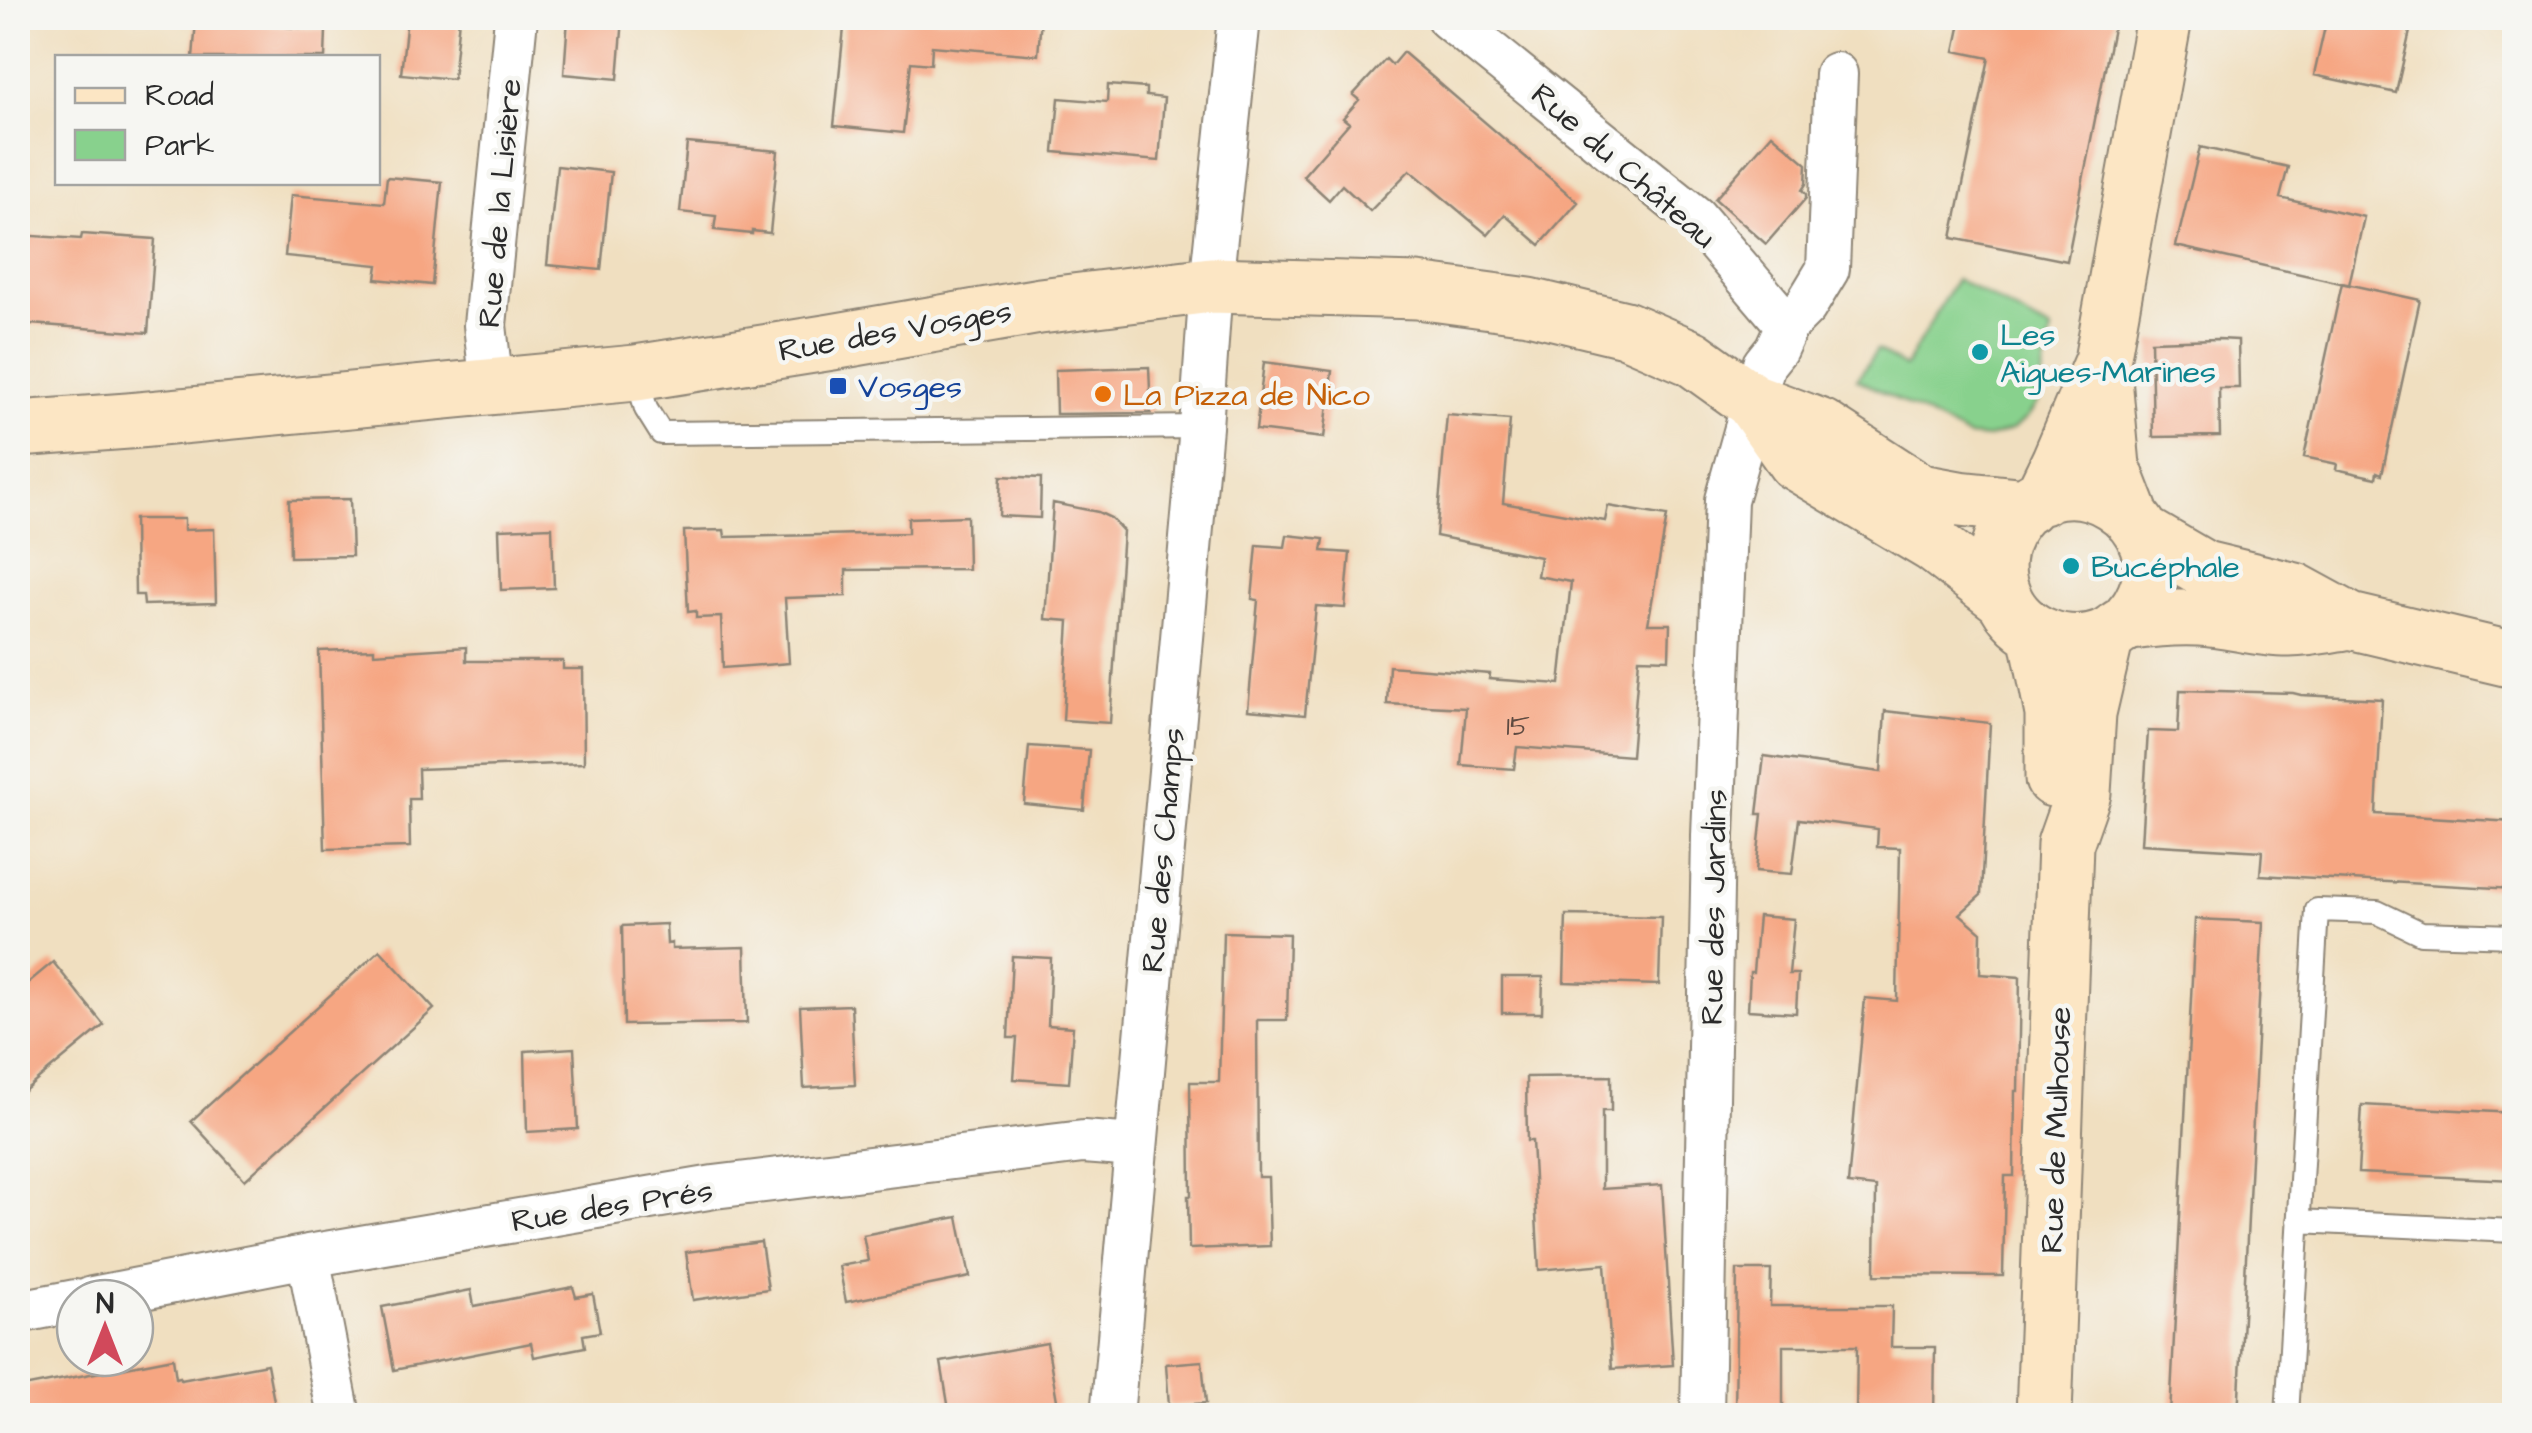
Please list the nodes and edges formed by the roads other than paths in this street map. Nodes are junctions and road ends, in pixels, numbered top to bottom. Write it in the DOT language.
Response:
graph roads {
  1 [pos="516,18"];
  2 [pos="1239,18"];
  3 [pos="1448,18"];
  4 [pos="2164,18"];
  5 [pos="1836,74"];
  6 [pos="1210,285"];
  7 [pos="1787,325"];
  8 [pos="2102,360"];
  9 [pos="636,372"];
  10 [pos="492,388"];
  11 [pos="1752,401"];
  12 [pos="1201,427"];
  13 [pos="18,428"];
  14 [pos="2035,501"];
  15 [pos="2137,524"];
  16 [pos="2020,616"];
  17 [pos="2350,621"];
  18 [pos="2117,630"];
  19 [pos="2514,660"];
  20 [pos="2066,844"];
  21 [pos="2514,936"];
  22 [pos="1135,1146"];
  23 [pos="2298,1221"];
  24 [pos="2514,1231"];
  25 [pos="308,1256"];
  26 [pos="155,1286"];
  27 [pos="55,1305"];
  28 [pos="18,1312"];
  29 [pos="339,1416"];
  30 [pos="1112,1416"];
  31 [pos="1702,1416"];
  32 [pos="2044,1416"];
  33 [pos="2287,1416"];
  1 -- 10 [label="street, Rue de la Lisière"];
  2 -- 6 [label="street, Rue des Champs"];
  3 -- 7 [label="street, Rue du Château"];
  4 -- 8 [label="main road"];
  5 -- 7 [label="street"];
  6 -- 9 [label="main road, Rue des Vosges"];
  6 -- 11 [label="main road, Rue des Vosges"];
  6 -- 12 [label="street, Rue des Champs"];
  7 -- 11 [label="street"];
  8 -- 14 [label="main road"];
  8 -- 15 [label="main road"];
  9 -- 10 [label="main road, Rue des Vosges"];
  9 -- 12 [label="lane"];
  10 -- 13 [label="main road, Rue des Vosges"];
  11 -- 14 [label="main road, Rue des Vosges"];
  11 -- 16 [label="main road, Rue des Vosges"];
  11 -- 31 [label="street, Rue des Jardins"];
  12 -- 22 [label="street, Rue des Champs"];
  14 -- 15 [label="main road, Rue des Vosges"];
  14 -- 16 [label="main road"];
  15 -- 17 [label="main road, Rue des Vosges"];
  15 -- 18 [label="main road"];
  16 -- 18 [label="main road, Rue des Vosges"];
  16 -- 20 [label="main road, Rue de Mulhouse"];
  17 -- 18 [label="main road, Rue des Vosges"];
  17 -- 19 [label="main road, Rue des Vosges"];
  18 -- 20 [label="main road, Rue de Mulhouse"];
  20 -- 32 [label="main road, Rue de Mulhouse"];
  21 -- 23 [label="lane"];
  22 -- 25 [label="street, Rue des Prés"];
  22 -- 30 [label="street, Rue des Champs"];
  23 -- 24 [label="lane"];
  23 -- 33 [label="lane"];
  25 -- 26 [label="street, Rue des Prés"];
  25 -- 29 [label="street"];
  27 -- 28 [label="street"];
}
